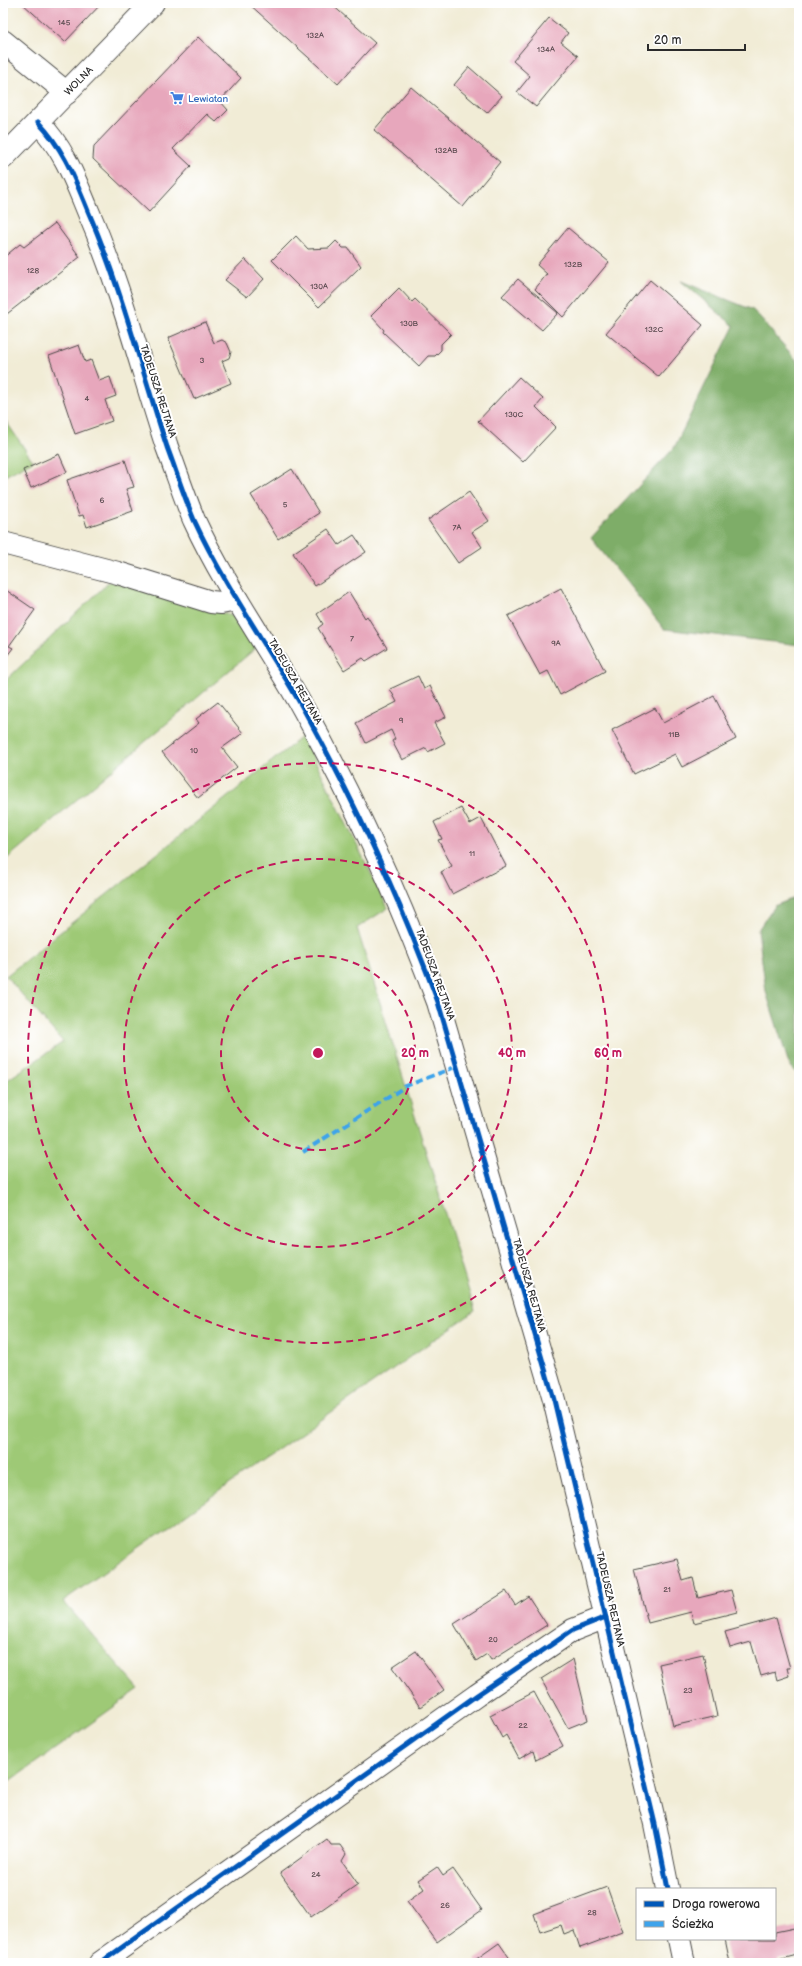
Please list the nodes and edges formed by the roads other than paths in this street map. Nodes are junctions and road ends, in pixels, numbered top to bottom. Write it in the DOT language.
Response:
graph roads {
  1 [pos="153,3"];
  2 [pos="3,41"];
  3 [pos="67,93"];
  4 [pos="38,122"];
  5 [pos="3,158"];
  6 [pos="3,543"];
  7 [pos="237,600"];
  8 [pos="606,1617"];
  9 [pos="668,1888"];
  10 [pos="679,1940"];
  11 [pos="100,1963"];
  12 [pos="684,1963"];
  1 -- 3 [label="street, WOLNA"];
  2 -- 3 [label="street"];
  3 -- 4 [label="street, WOLNA"];
  4 -- 5 [label="street, WOLNA"];
  4 -- 7 [label="street, TADEUSZA REJTANA"];
  6 -- 7 [label="street"];
  7 -- 8 [label="street, TADEUSZA REJTANA"];
  8 -- 9 [label="street, TADEUSZA REJTANA"];
  8 -- 11 [label="street"];
  10 -- 12 [label="street"];
}
